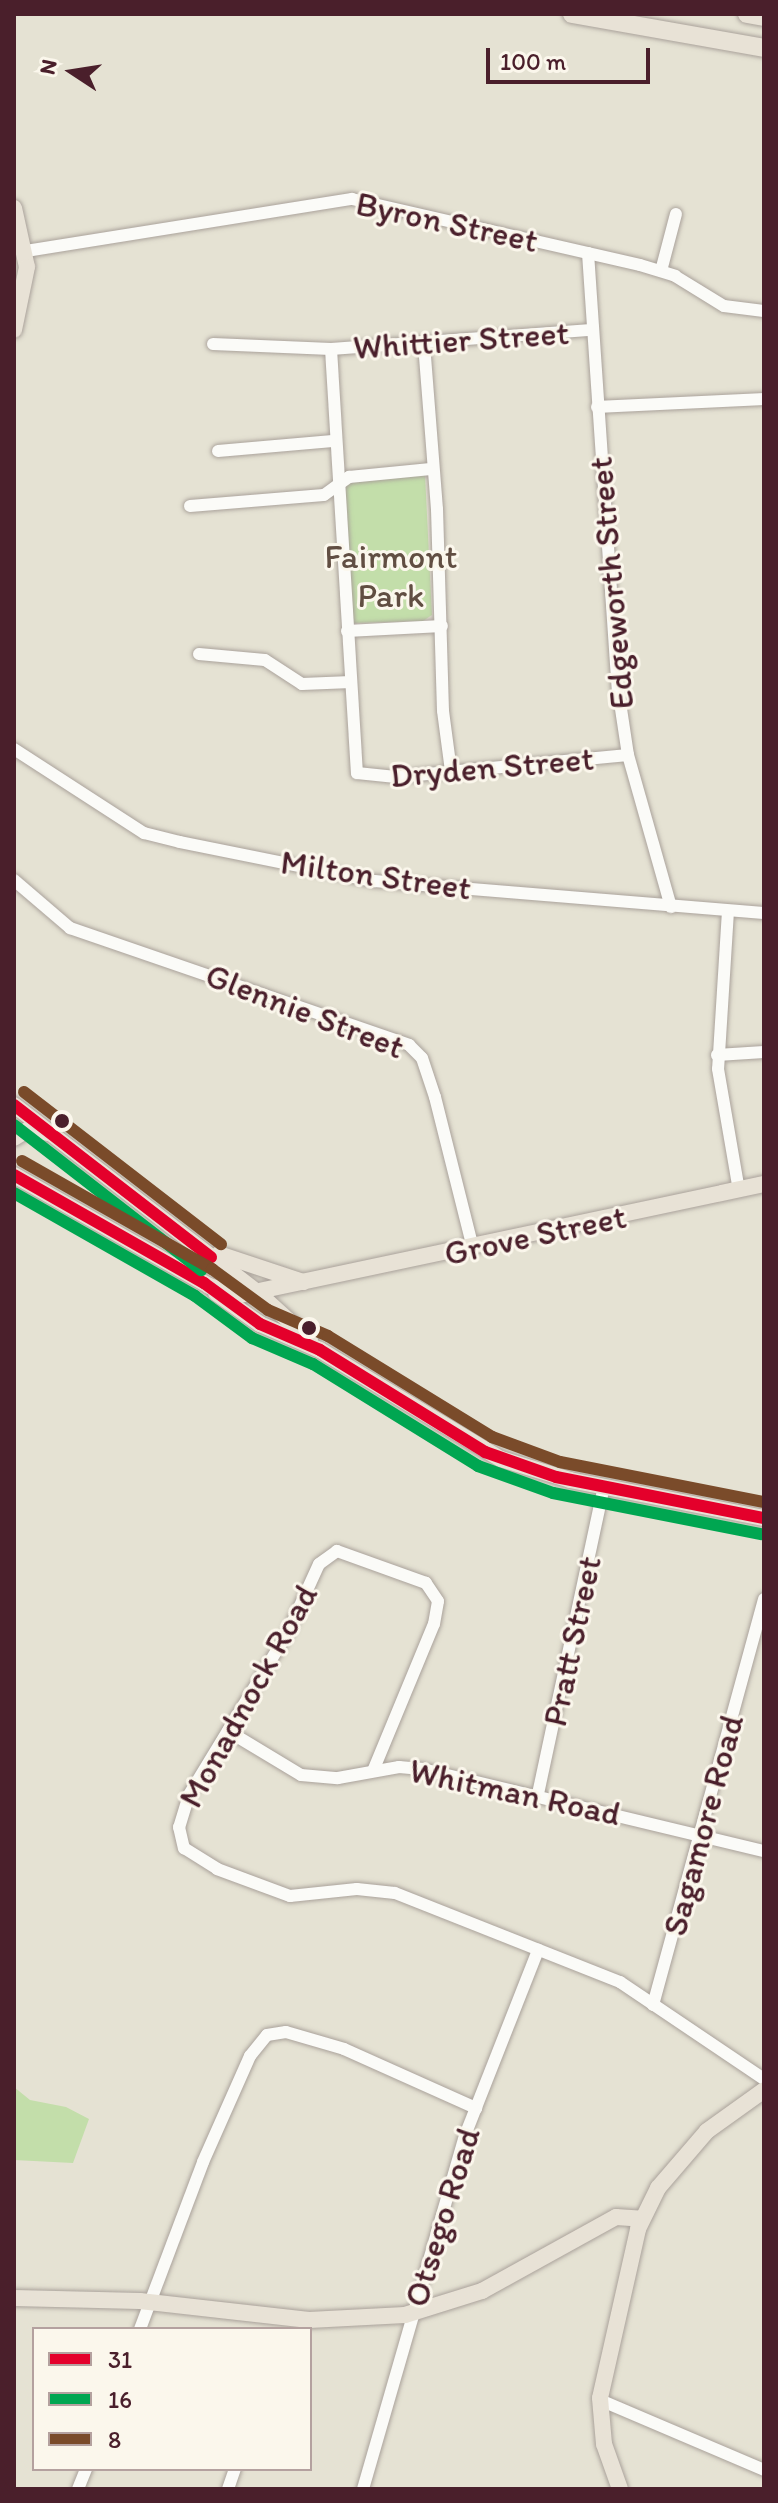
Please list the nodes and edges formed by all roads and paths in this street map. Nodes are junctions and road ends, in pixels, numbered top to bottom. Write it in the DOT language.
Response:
graph roads {
  1 [pos="572,14"];
  2 [pos="747,14"];
  3 [pos="764,17"];
  4 [pos="764,48"];
  5 [pos="14,208"];
  6 [pos="676,214"];
  7 [pos="26,251"];
  8 [pos="588,253"];
  9 [pos="661,271"];
  10 [pos="764,311"];
  11 [pos="14,330"];
  12 [pos="591,330"];
  13 [pos="213,344"];
  14 [pos="424,344"];
  15 [pos="331,349"];
  16 [pos="764,399"];
  17 [pos="597,407"];
  18 [pos="333,441"];
  19 [pos="218,451"];
  20 [pos="431,469"];
  21 [pos="336,485"];
  22 [pos="190,506"];
  23 [pos="442,626"];
  24 [pos="347,631"];
  25 [pos="199,654"];
  26 [pos="351,682"];
  27 [pos="14,749"];
  28 [pos="628,755"];
  29 [pos="451,771"];
  30 [pos="14,880"];
  31 [pos="671,907"];
  32 [pos="728,911"];
  33 [pos="764,913"];
  34 [pos="764,1052"];
  35 [pos="717,1055"];
  36 [pos="14,1105"];
  37 [pos="50,1133"];
  38 [pos="14,1138"];
  39 [pos="15,1174"];
  40 [pos="764,1184"];
  41 [pos="739,1190"];
  42 [pos="169,1226"];
  43 [pos="473,1248"];
  44 [pos="304,1282"];
  45 [pos="209,1286"];
  46 [pos="258,1293"];
  47 [pos="320,1350"];
  48 [pos="604,1487"];
  49 [pos="764,1518"];
  50 [pos="764,1599"];
  51 [pos="228,1731"];
  52 [pos="373,1771"];
  53 [pos="538,1794"];
  54 [pos="700,1834"];
  55 [pos="764,1851"];
  56 [pos="538,1950"];
  57 [pos="653,2005"];
  58 [pos="764,2079"];
  59 [pos="764,2090"];
  60 [pos="476,2108"];
  61 [pos="642,2219"];
  62 [pos="14,2298"];
  63 [pos="152,2302"];
  64 [pos="412,2313"];
  65 [pos="287,2323"];
  66 [pos="141,2327"];
  67 [pos="600,2400"];
  68 [pos="764,2470"];
  69 [pos="363,2489"];
  70 [pos="620,2489"];
  1 -- 4 [label="highway"];
  2 -- 3 [label="highway"];
  5 -- 7 [label="main road"];
  6 -- 9 [label="street"];
  7 -- 8 [label="street, Byron Street"];
  7 -- 11 [label="main road"];
  8 -- 9 [label="street, Byron Street"];
  8 -- 12 [label="street, Edgeworth Street"];
  9 -- 10 [label="street, Byron Street"];
  12 -- 14 [label="street, Whittier Street"];
  12 -- 17 [label="street, Edgeworth Street"];
  13 -- 15 [label="street, Whittier Street"];
  14 -- 15 [label="street, Whittier Street"];
  14 -- 20 [label="street"];
  15 -- 18 [label="street"];
  16 -- 17 [label="street"];
  17 -- 28 [label="street, Edgeworth Street"];
  18 -- 19 [label="street"];
  18 -- 21 [label="street"];
  20 -- 21 [label="street"];
  20 -- 23 [label="street"];
  21 -- 22 [label="street"];
  21 -- 24 [label="street"];
  23 -- 24 [label="street"];
  23 -- 29 [label="street"];
  24 -- 26 [label="street"];
  25 -- 26 [label="street"];
  26 -- 29 [label="street, Dryden Street"];
  27 -- 31 [label="street, Milton Street"];
  28 -- 29 [label="street, Dryden Street"];
  28 -- 31 [label="street, Edgeworth Street"];
  30 -- 43 [label="street, Glennie Street"];
  31 -- 32 [label="street, Milton Street"];
  32 -- 33 [label="street, Milton Street"];
  32 -- 35 [label="street"];
  34 -- 35 [label="street"];
  35 -- 41 [label="street"];
  36 -- 37 [label="main road"];
  37 -- 38 [label="main road"];
  37 -- 42 [label="main road"];
  39 -- 45 [label="main road, Grove Street"];
  40 -- 41 [label="main road, Grove Street"];
  41 -- 43 [label="main road, Grove Street"];
  42 -- 44 [label="main road, Grove Street"];
  42 -- 46 [label="main road"];
  43 -- 44 [label="main road, Grove Street"];
  44 -- 46 [label="main road, Grove Street"];
  45 -- 46 [label="main road, Grove Street"];
  45 -- 47 [label="main road"];
  46 -- 47 [label="main road"];
  47 -- 48 [label="main road"];
  48 -- 49 [label="main road"];
  48 -- 53 [label="street, Pratt Street"];
  50 -- 54 [label="street, Sagamore Road"];
  51 -- 52 [label="street, Whitman Road"];
  51 -- 52 [label="street, Monadnock Road"];
  51 -- 56 [label="street, Monadnock Road"];
  52 -- 53 [label="street, Whitman Road"];
  53 -- 54 [label="street, Whitman Road"];
  54 -- 55 [label="street, Whitman Road"];
  54 -- 57 [label="street, Sagamore Road"];
  56 -- 57 [label="street, Monadnock Road"];
  56 -- 60 [label="street, Otsego Road"];
  57 -- 58 [label="street, Monadnock Road"];
  59 -- 61 [label="main road"];
  60 -- 63 [label="street"];
  60 -- 64 [label="street, Otsego Road"];
  61 -- 64 [label="main road"];
  61 -- 67 [label="main road"];
  62 -- 63 [label="main road"];
  63 -- 65 [label="main road"];
  63 -- 66 [label="street"];
  64 -- 65 [label="main road"];
  64 -- 69 [label="street, Otsego Road"];
  67 -- 68 [label="street"];
  67 -- 70 [label="main road"];
}
